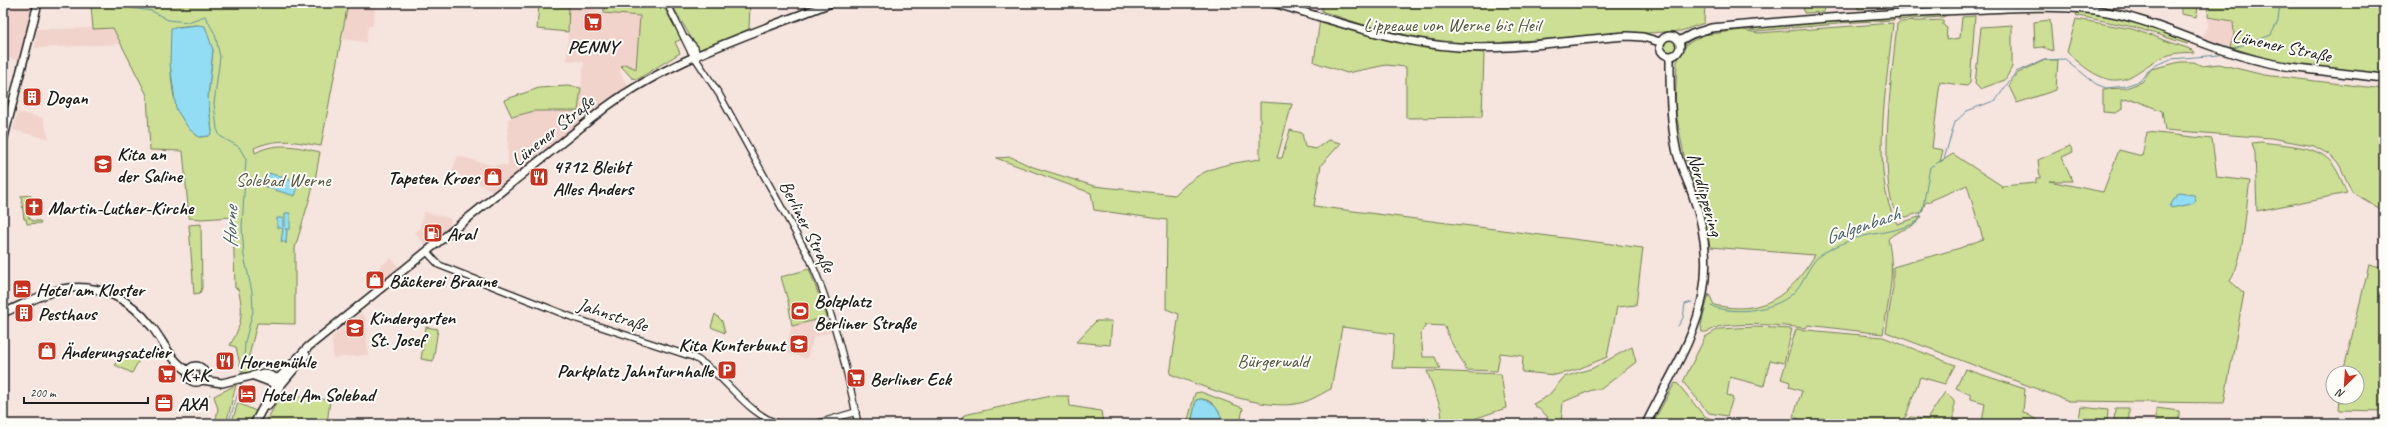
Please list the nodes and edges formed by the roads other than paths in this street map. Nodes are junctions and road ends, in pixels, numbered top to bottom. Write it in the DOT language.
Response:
graph roads {
  1 [pos="38,3"];
  2 [pos="667,3"];
  3 [pos="831,3"];
  4 [pos="1273,3"];
  5 [pos="1679,41"];
  6 [pos="1660,42"];
  7 [pos="1670,56"];
  8 [pos="696,57"];
  9 [pos="2384,78"];
  10 [pos="3,141"];
  11 [pos="427,252"];
  12 [pos="3,313"];
  13 [pos="189,370"];
  14 [pos="204,377"];
  15 [pos="279,382"];
  16 [pos="856,412"];
  17 [pos="254,424"];
  18 [pos="259,424"];
  19 [pos="779,424"];
  20 [pos="815,424"];
  21 [pos="858,424"];
  22 [pos="1646,424"];
  1 -- 10 [label="main road"];
  2 -- 8 [label="street, Berliner Straße"];
  3 -- 8 [label="main road, Lünener Straße"];
  4 -- 6 [label="main road"];
  5 -- 6 [label="main road"];
  5 -- 7 [label="main road"];
  5 -- 9 [label="main road, Lünener Straße"];
  6 -- 7 [label="main road"];
  7 -- 22 [label="main road, Nordlippering"];
  8 -- 11 [label="main road, Lünener Straße"];
  8 -- 16 [label="street, Berliner Straße"];
  11 -- 15 [label="main road, Lünener Straße"];
  11 -- 19 [label="street, Jahnstraße"];
  12 -- 13 [label="main road"];
  13 -- 14 [label="main road"];
  13 -- 14 [label="main road"];
  14 -- 15 [label="main road"];
  15 -- 17 [label="main road"];
  15 -- 18 [label="main road"];
  16 -- 20 [label="street"];
  16 -- 21 [label="street, Berliner Straße"];
}
